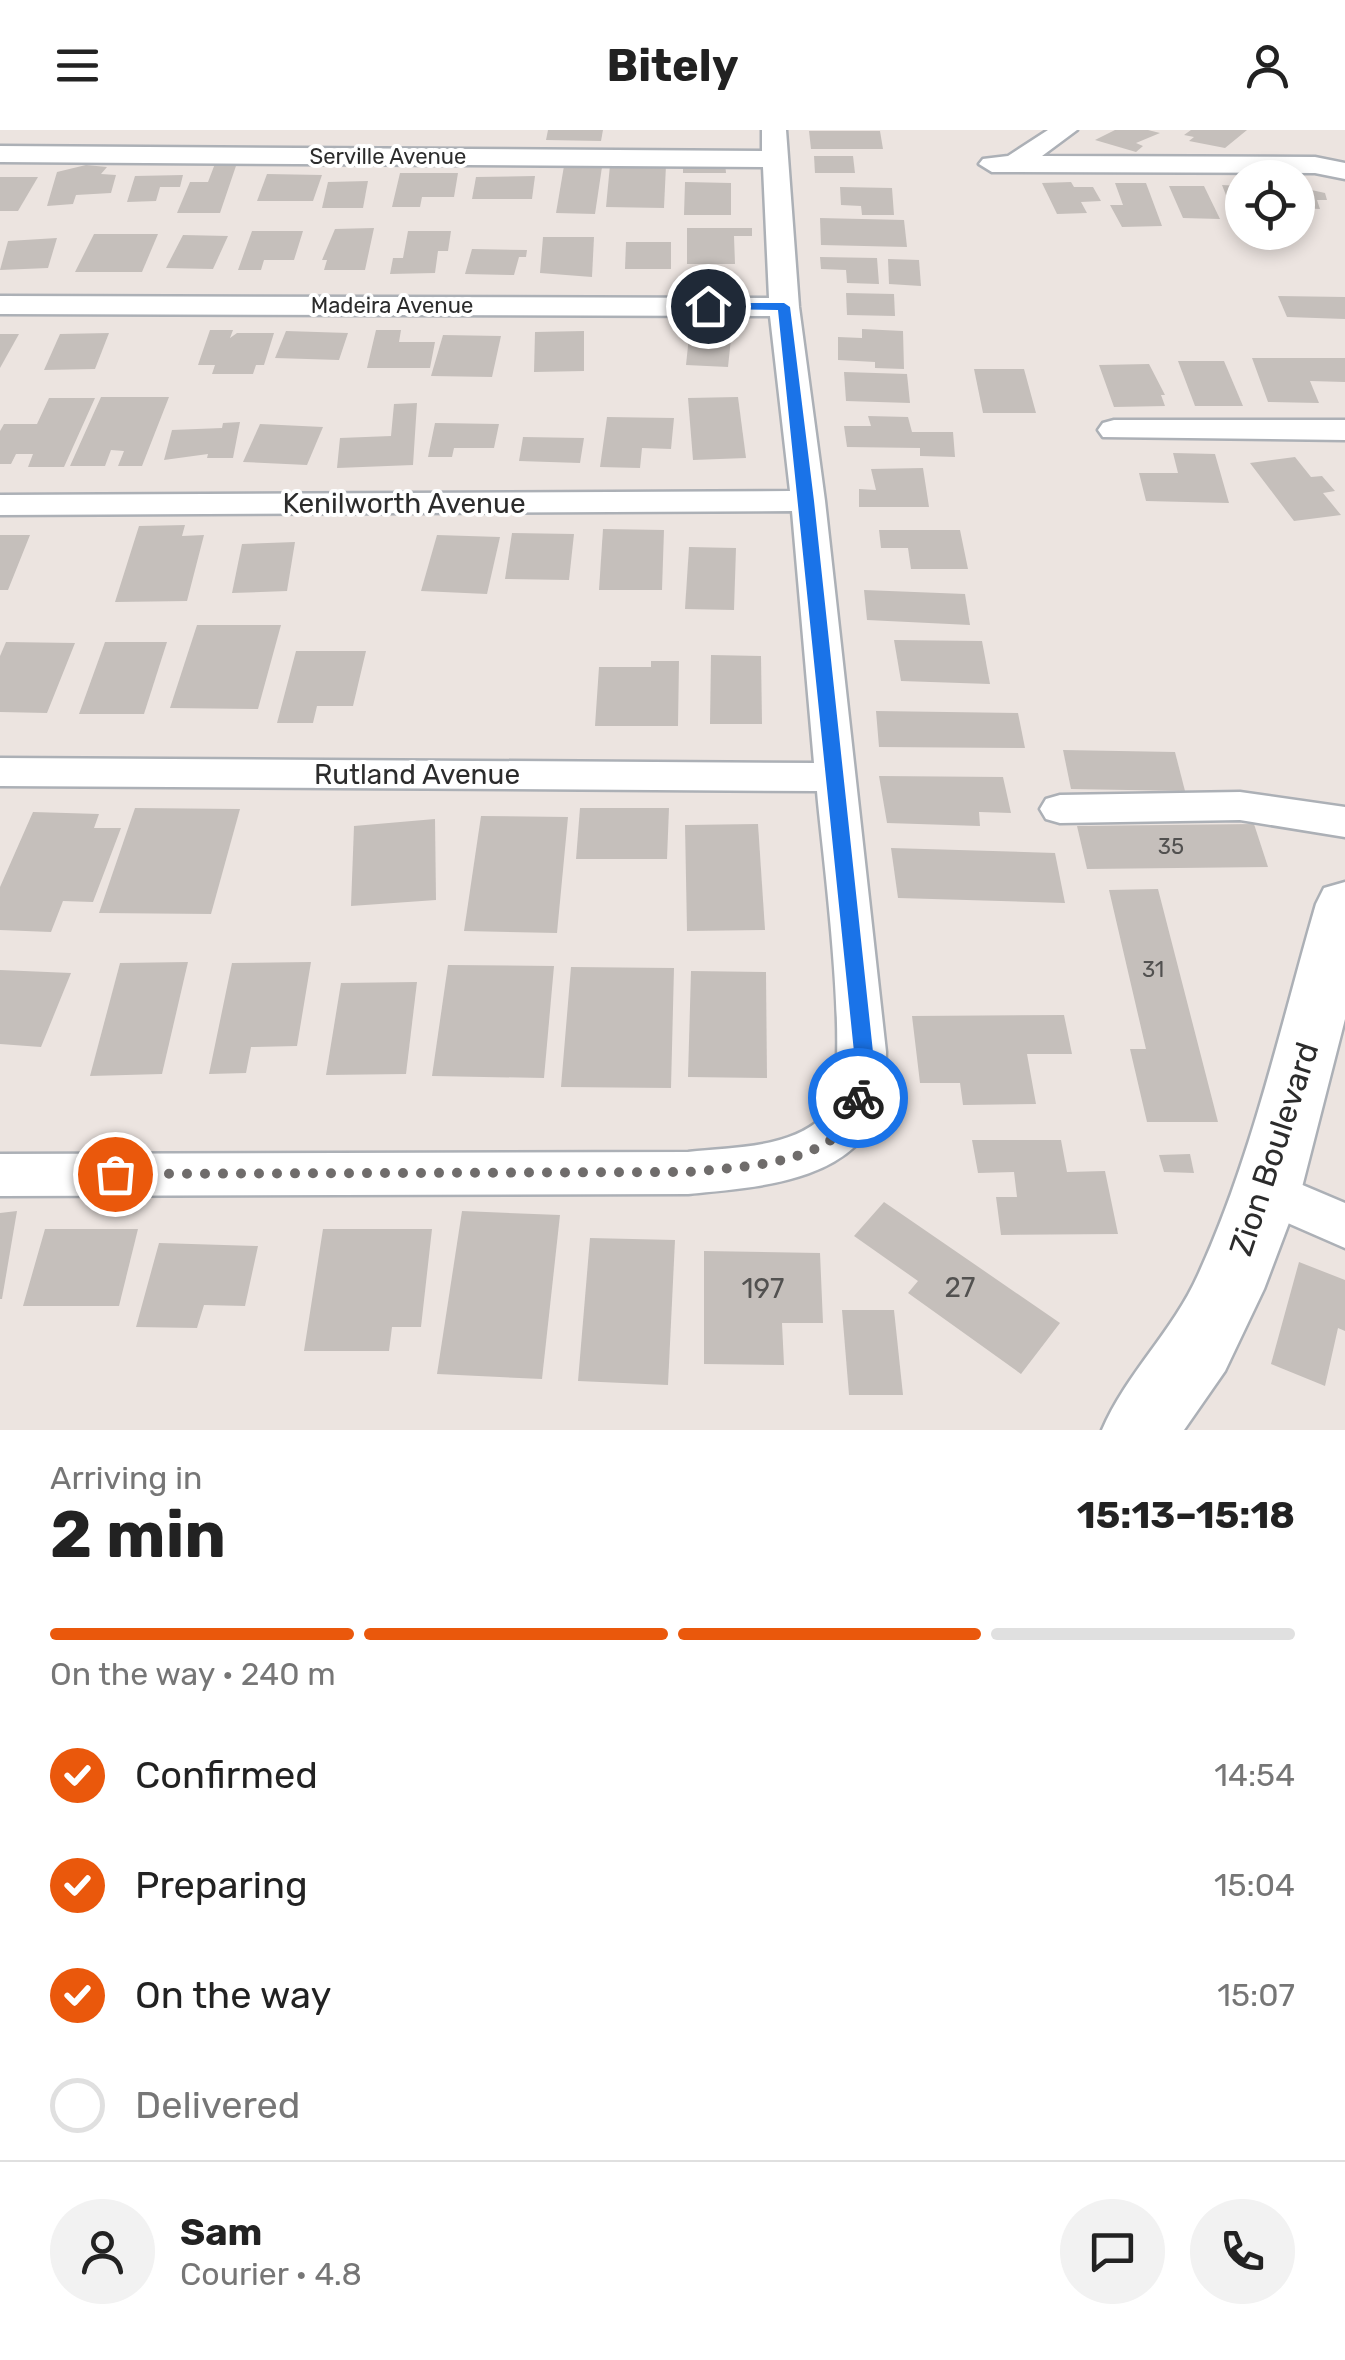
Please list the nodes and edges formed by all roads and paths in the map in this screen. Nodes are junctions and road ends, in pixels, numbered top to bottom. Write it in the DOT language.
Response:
graph roads {
  1 [pos="1064,130"];
  2 [pos="1345,139"];
  3 [pos="775,145"];
  4 [pos="0,154"];
  5 [pos="1225,165"];
  6 [pos="1315,165"];
  7 [pos="1345,171"];
  8 [pos="0,305"];
  9 [pos="784,307"];
  10 [pos="1114,430"];
  11 [pos="1345,430"];
  12 [pos="808,501"];
  13 [pos="0,505"];
  14 [pos="0,772"];
  15 [pos="835,777"];
  16 [pos="1060,809"];
  17 [pos="1345,822"];
  18 [pos="1345,904"];
  19 [pos="0,1175"];
  20 [pos="1268,1191"];
  21 [pos="1345,1226"];
  22 [pos="1140,1430"];
  1 -- 5 [label="street"];
  2 -- 6 [label="street"];
  3 -- 4 [label="street, Serville Avenue"];
  3 -- 9 [label="street"];
  6 -- 7 [label="street"];
  8 -- 9 [label="street, Madeira Avenue"];
  9 -- 12 [label="street"];
  10 -- 11 [label="street"];
  12 -- 13 [label="street, Kenilworth Avenue"];
  12 -- 15 [label="street"];
  14 -- 15 [label="street, Rutland Avenue"];
  15 -- 19 [label="street"];
  16 -- 17 [label="street"];
  18 -- 20 [label="main road, Zion Boulevard"];
  20 -- 21 [label="street"];
  20 -- 22 [label="main road, Zion Boulevard"];
}
